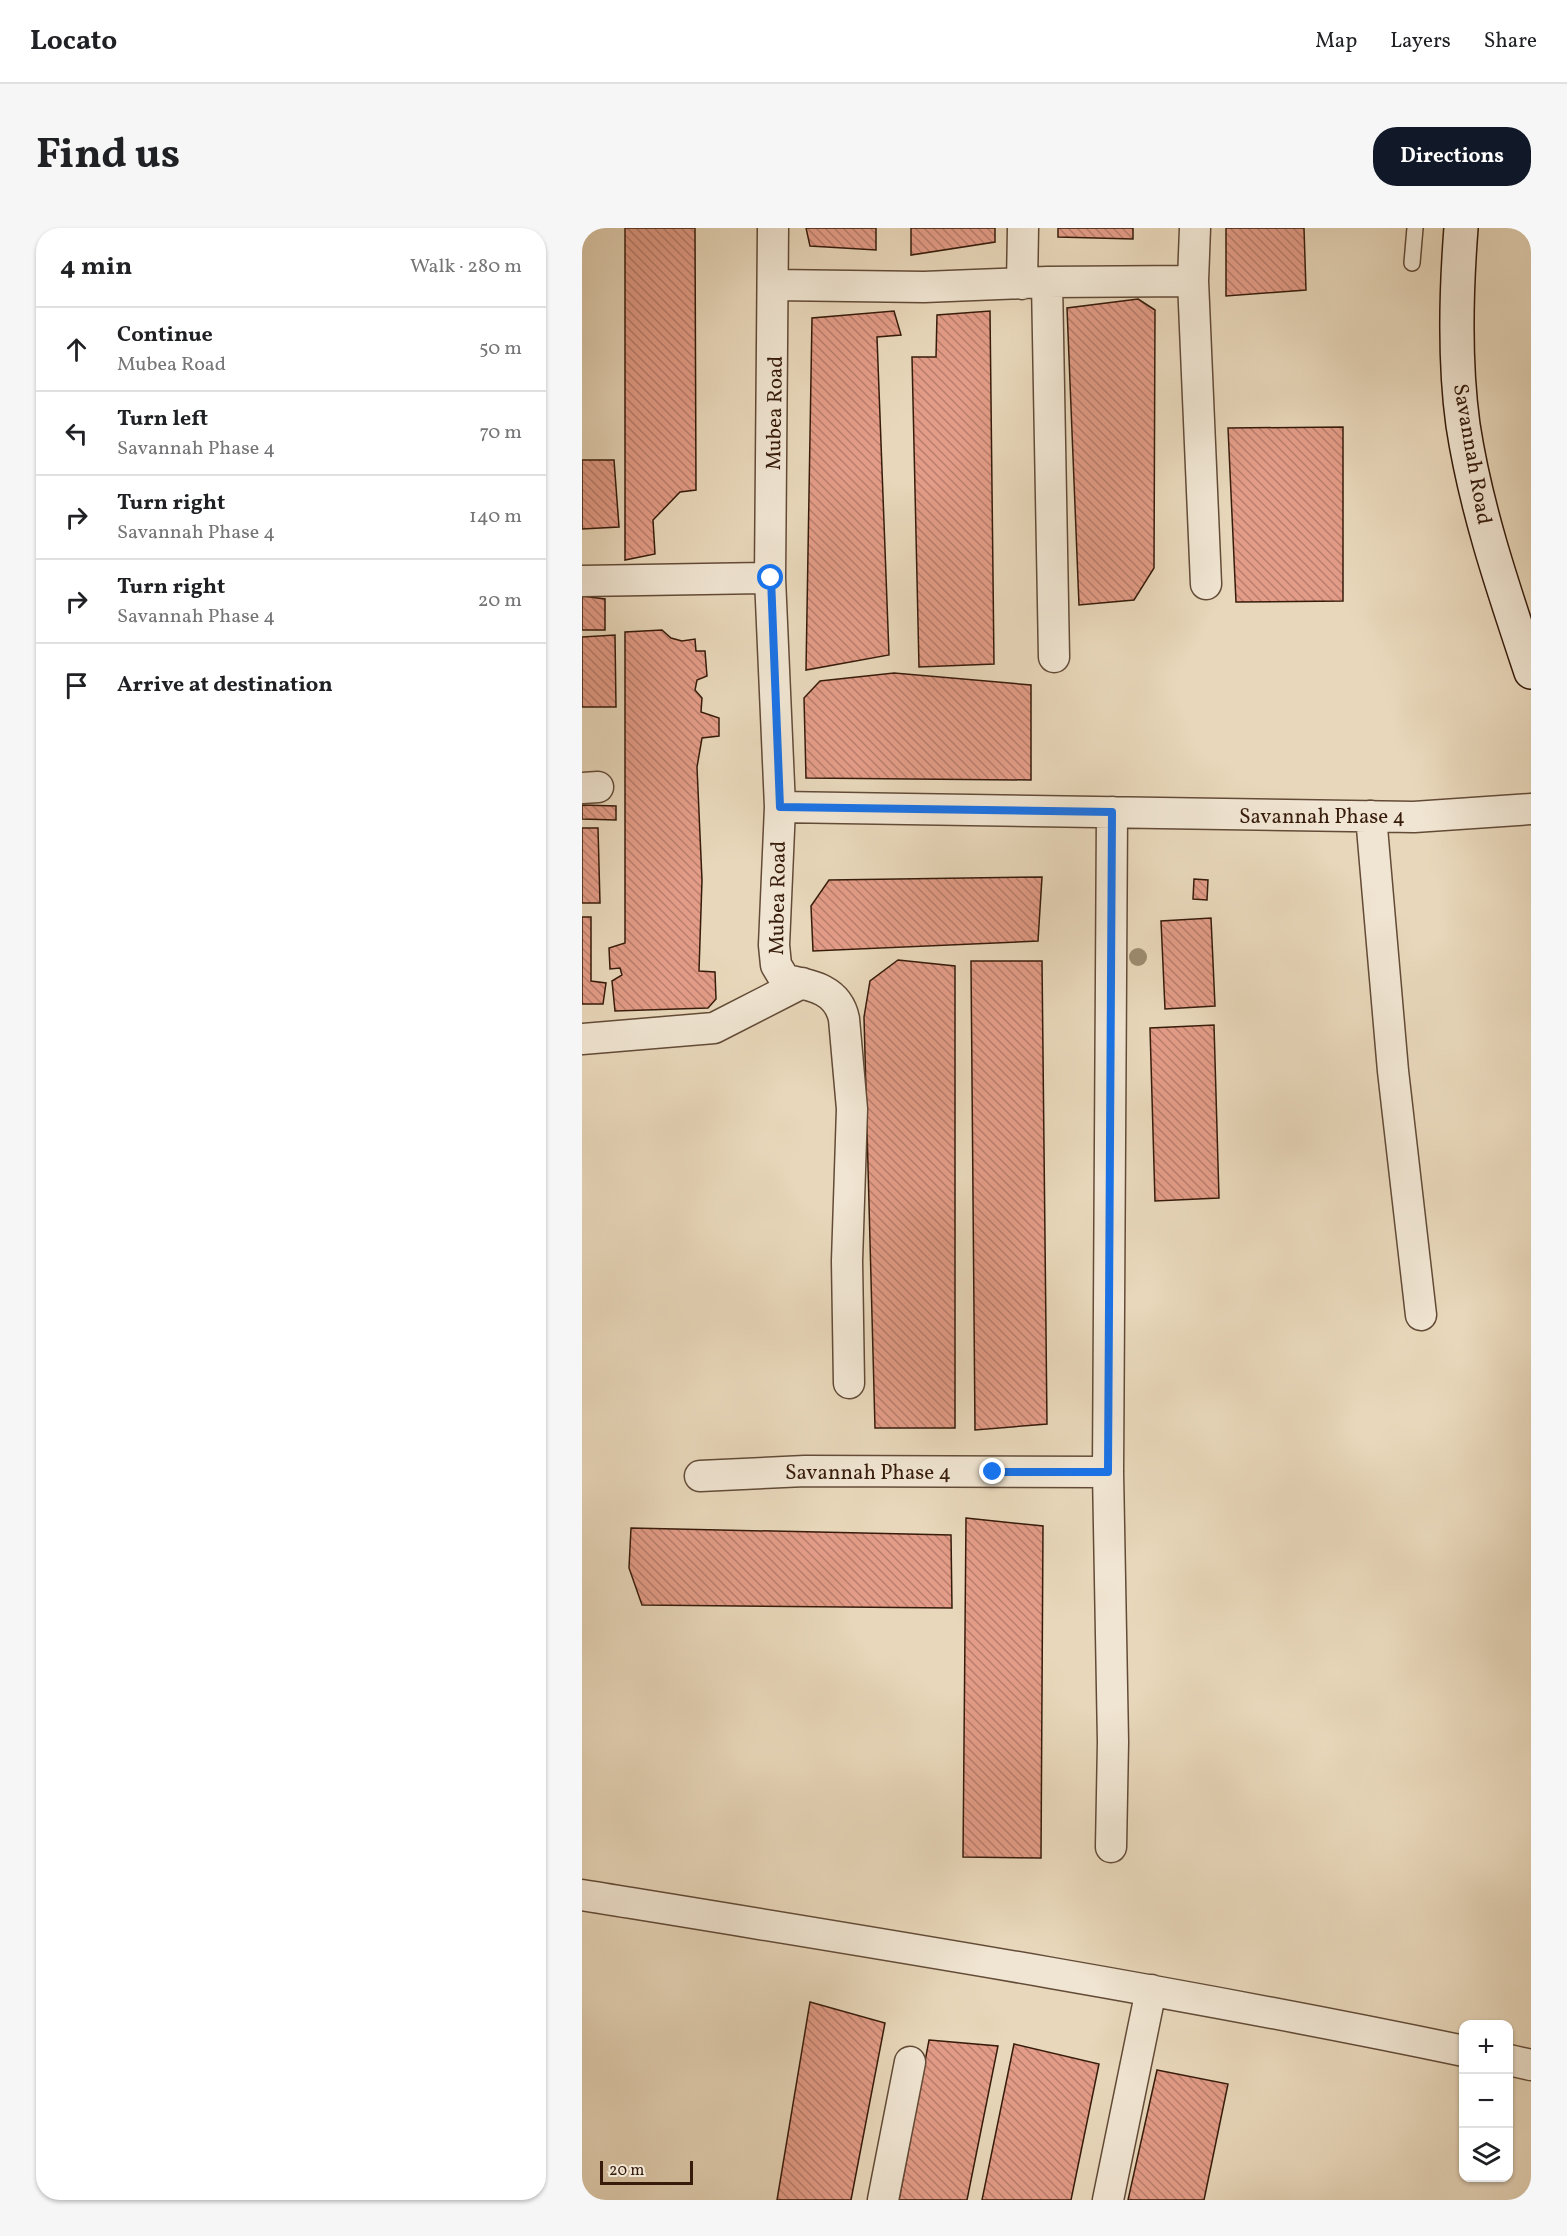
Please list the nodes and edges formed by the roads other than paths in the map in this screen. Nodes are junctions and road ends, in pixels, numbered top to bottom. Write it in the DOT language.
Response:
graph roads {
  1 [pos="774,228"];
  2 [pos="1023,228"];
  3 [pos="1195,228"];
  4 [pos="1415,228"];
  5 [pos="1461,228"];
  6 [pos="1412,263"];
  7 [pos="1193,281"];
  8 [pos="1035,283"];
  9 [pos="775,285"];
  10 [pos="771,578"];
  11 [pos="582,581"];
  12 [pos="1206,584"];
  13 [pos="1054,657"];
  14 [pos="1531,672"];
  15 [pos="780,807"];
  16 [pos="1531,809"];
  17 [pos="1112,812"];
  18 [pos="1371,816"];
  19 [pos="802,984"];
  20 [pos="582,1039"];
  21 [pos="1421,1315"];
  22 [pos="849,1383"];
  23 [pos="1108,1472"];
  24 [pos="700,1476"];
  25 [pos="1111,1847"];
  26 [pos="582,1895"];
  27 [pos="1151,1990"];
  28 [pos="1459,2050"];
  29 [pos="1513,2061"];
  30 [pos="910,2062"];
  31 [pos="1531,2065"];
  32 [pos="883,2200"];
  33 [pos="1108,2200"];
  1 -- 9 [label="street, Mubea Road"];
  2 -- 8 [label="street"];
  3 -- 7 [label="street"];
  4 -- 6 [label="lane"];
  5 -- 14 [label="main road, Savannah Road"];
  7 -- 8 [label="street"];
  7 -- 12 [label="street"];
  8 -- 9 [label="street"];
  8 -- 13 [label="street"];
  9 -- 10 [label="street, Mubea Road"];
  10 -- 11 [label="street"];
  10 -- 15 [label="street, Mubea Road"];
  15 -- 17 [label="street, Savannah Phase 4"];
  15 -- 19 [label="street, Mubea Road"];
  16 -- 18 [label="street, Savannah Phase 4"];
  17 -- 18 [label="street, Savannah Phase 4"];
  17 -- 23 [label="street"];
  18 -- 21 [label="street"];
  19 -- 20 [label="street"];
  19 -- 22 [label="street, Mubea Road"];
  23 -- 24 [label="street, Savannah Phase 4"];
  23 -- 25 [label="street"];
  26 -- 27 [label="street"];
  27 -- 28 [label="street"];
  27 -- 33 [label="street"];
  29 -- 31 [label="street"];
  30 -- 32 [label="street"];
}
